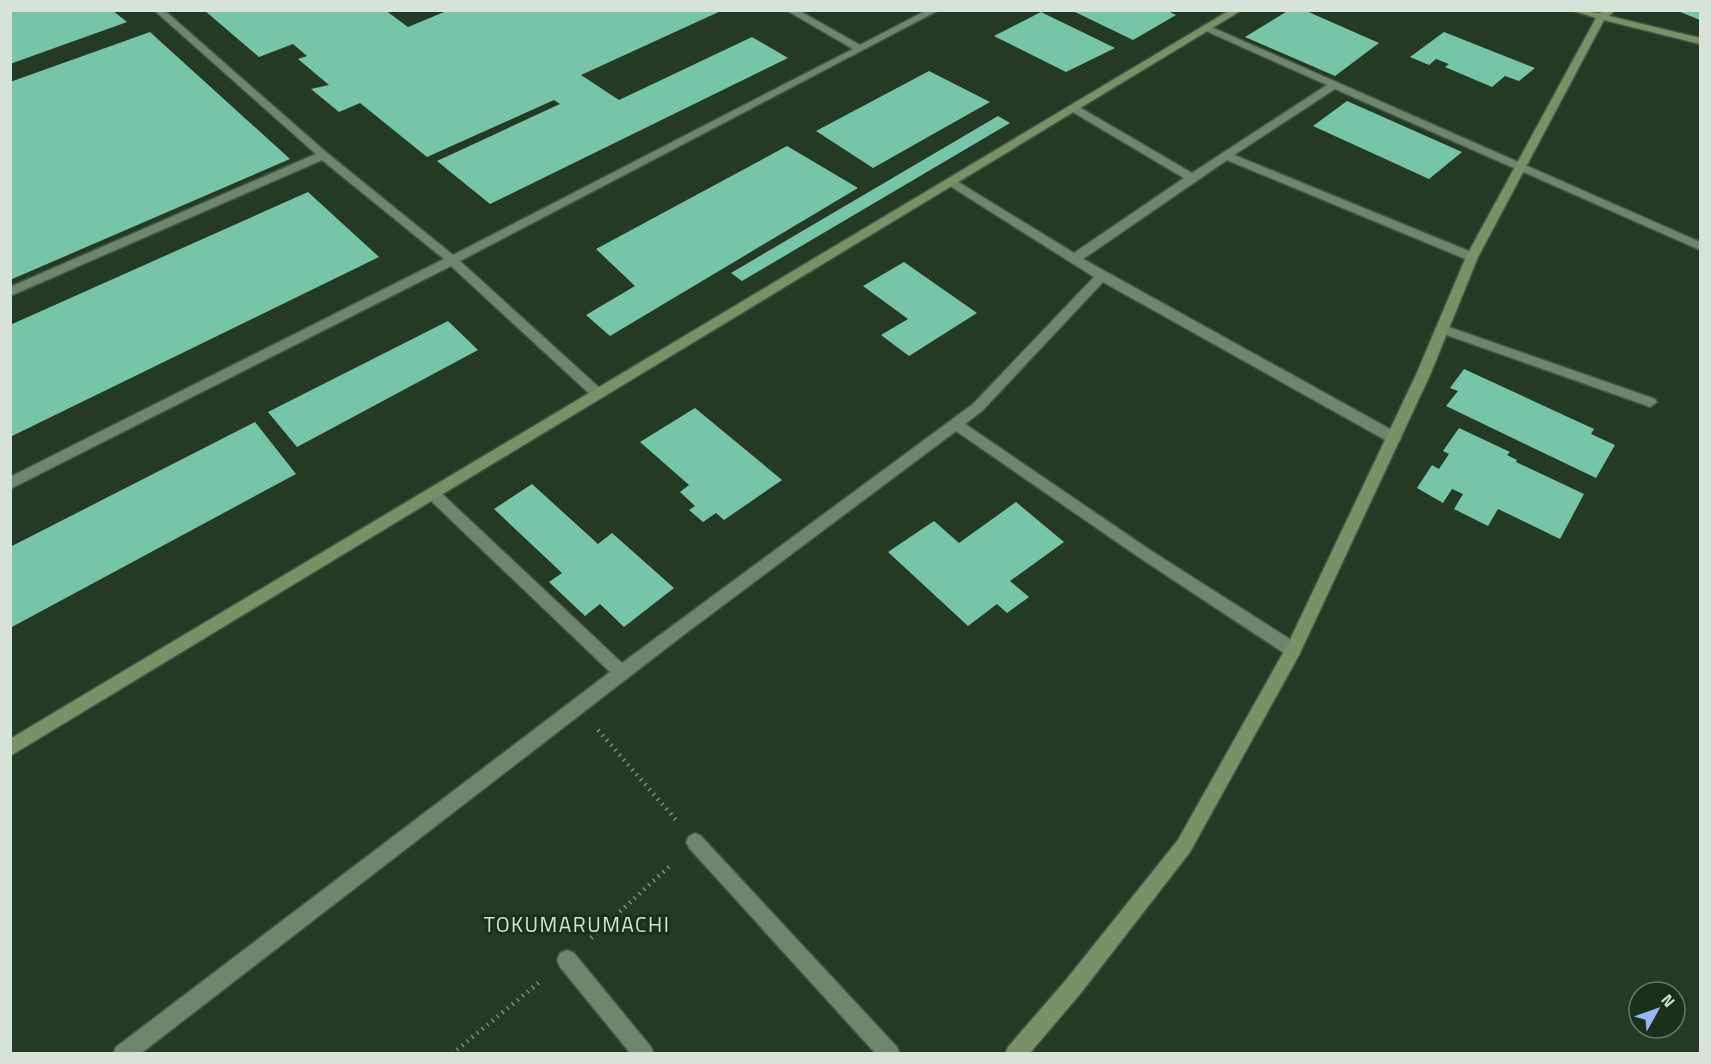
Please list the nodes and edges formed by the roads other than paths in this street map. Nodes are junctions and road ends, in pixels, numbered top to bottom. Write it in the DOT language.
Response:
graph roads {
  1 [pos="158,10"];
  2 [pos="790,10"];
  3 [pos="935,10"];
  4 [pos="1238,10"];
  5 [pos="1575,10"];
  6 [pos="1606,14"];
  7 [pos="1209,29"];
  8 [pos="1701,41"];
  9 [pos="860,48"];
  10 [pos="1335,84"];
  11 [pos="1075,109"];
  12 [pos="323,155"];
  13 [pos="1226,156"];
  14 [pos="1520,165"];
  15 [pos="1192,178"];
  16 [pos="951,182"];
  17 [pos="1701,246"];
  18 [pos="1472,257"];
  19 [pos="1074,259"];
  20 [pos="452,260"];
  21 [pos="1101,276"];
  22 [pos="10,292"];
  23 [pos="1443,329"];
  24 [pos="598,394"];
  25 [pos="1650,402"];
  26 [pos="956,424"];
  27 [pos="1394,438"];
  28 [pos="10,484"];
  29 [pos="433,494"];
  30 [pos="1293,650"];
  31 [pos="622,673"];
  32 [pos="10,748"];
  33 [pos="695,843"];
  34 [pos="567,960"];
  35 [pos="123,1053"];
  36 [pos="644,1053"];
  37 [pos="890,1053"];
  38 [pos="1015,1053"];
  1 -- 12 [label="street"];
  2 -- 9 [label="street"];
  3 -- 9 [label="street"];
  4 -- 7 [label="street"];
  5 -- 6 [label="street"];
  6 -- 8 [label="street"];
  6 -- 14 [label="street"];
  7 -- 10 [label="street"];
  7 -- 11 [label="street"];
  9 -- 20 [label="street"];
  10 -- 13 [label="street"];
  10 -- 14 [label="street"];
  11 -- 15 [label="street"];
  11 -- 16 [label="street"];
  12 -- 20 [label="street"];
  12 -- 22 [label="street"];
  13 -- 15 [label="street"];
  13 -- 18 [label="street"];
  14 -- 17 [label="street"];
  14 -- 18 [label="street"];
  15 -- 19 [label="street"];
  16 -- 19 [label="street"];
  16 -- 24 [label="street"];
  18 -- 23 [label="street"];
  19 -- 21 [label="street"];
  20 -- 24 [label="street"];
  20 -- 28 [label="street"];
  21 -- 26 [label="street"];
  21 -- 27 [label="street"];
  23 -- 25 [label="street"];
  23 -- 27 [label="street"];
  24 -- 29 [label="street"];
  26 -- 30 [label="street"];
  26 -- 31 [label="street"];
  27 -- 30 [label="street"];
  29 -- 31 [label="street"];
  29 -- 32 [label="street"];
  30 -- 38 [label="street"];
  31 -- 35 [label="street"];
  33 -- 37 [label="street"];
  34 -- 36 [label="street"];
}
